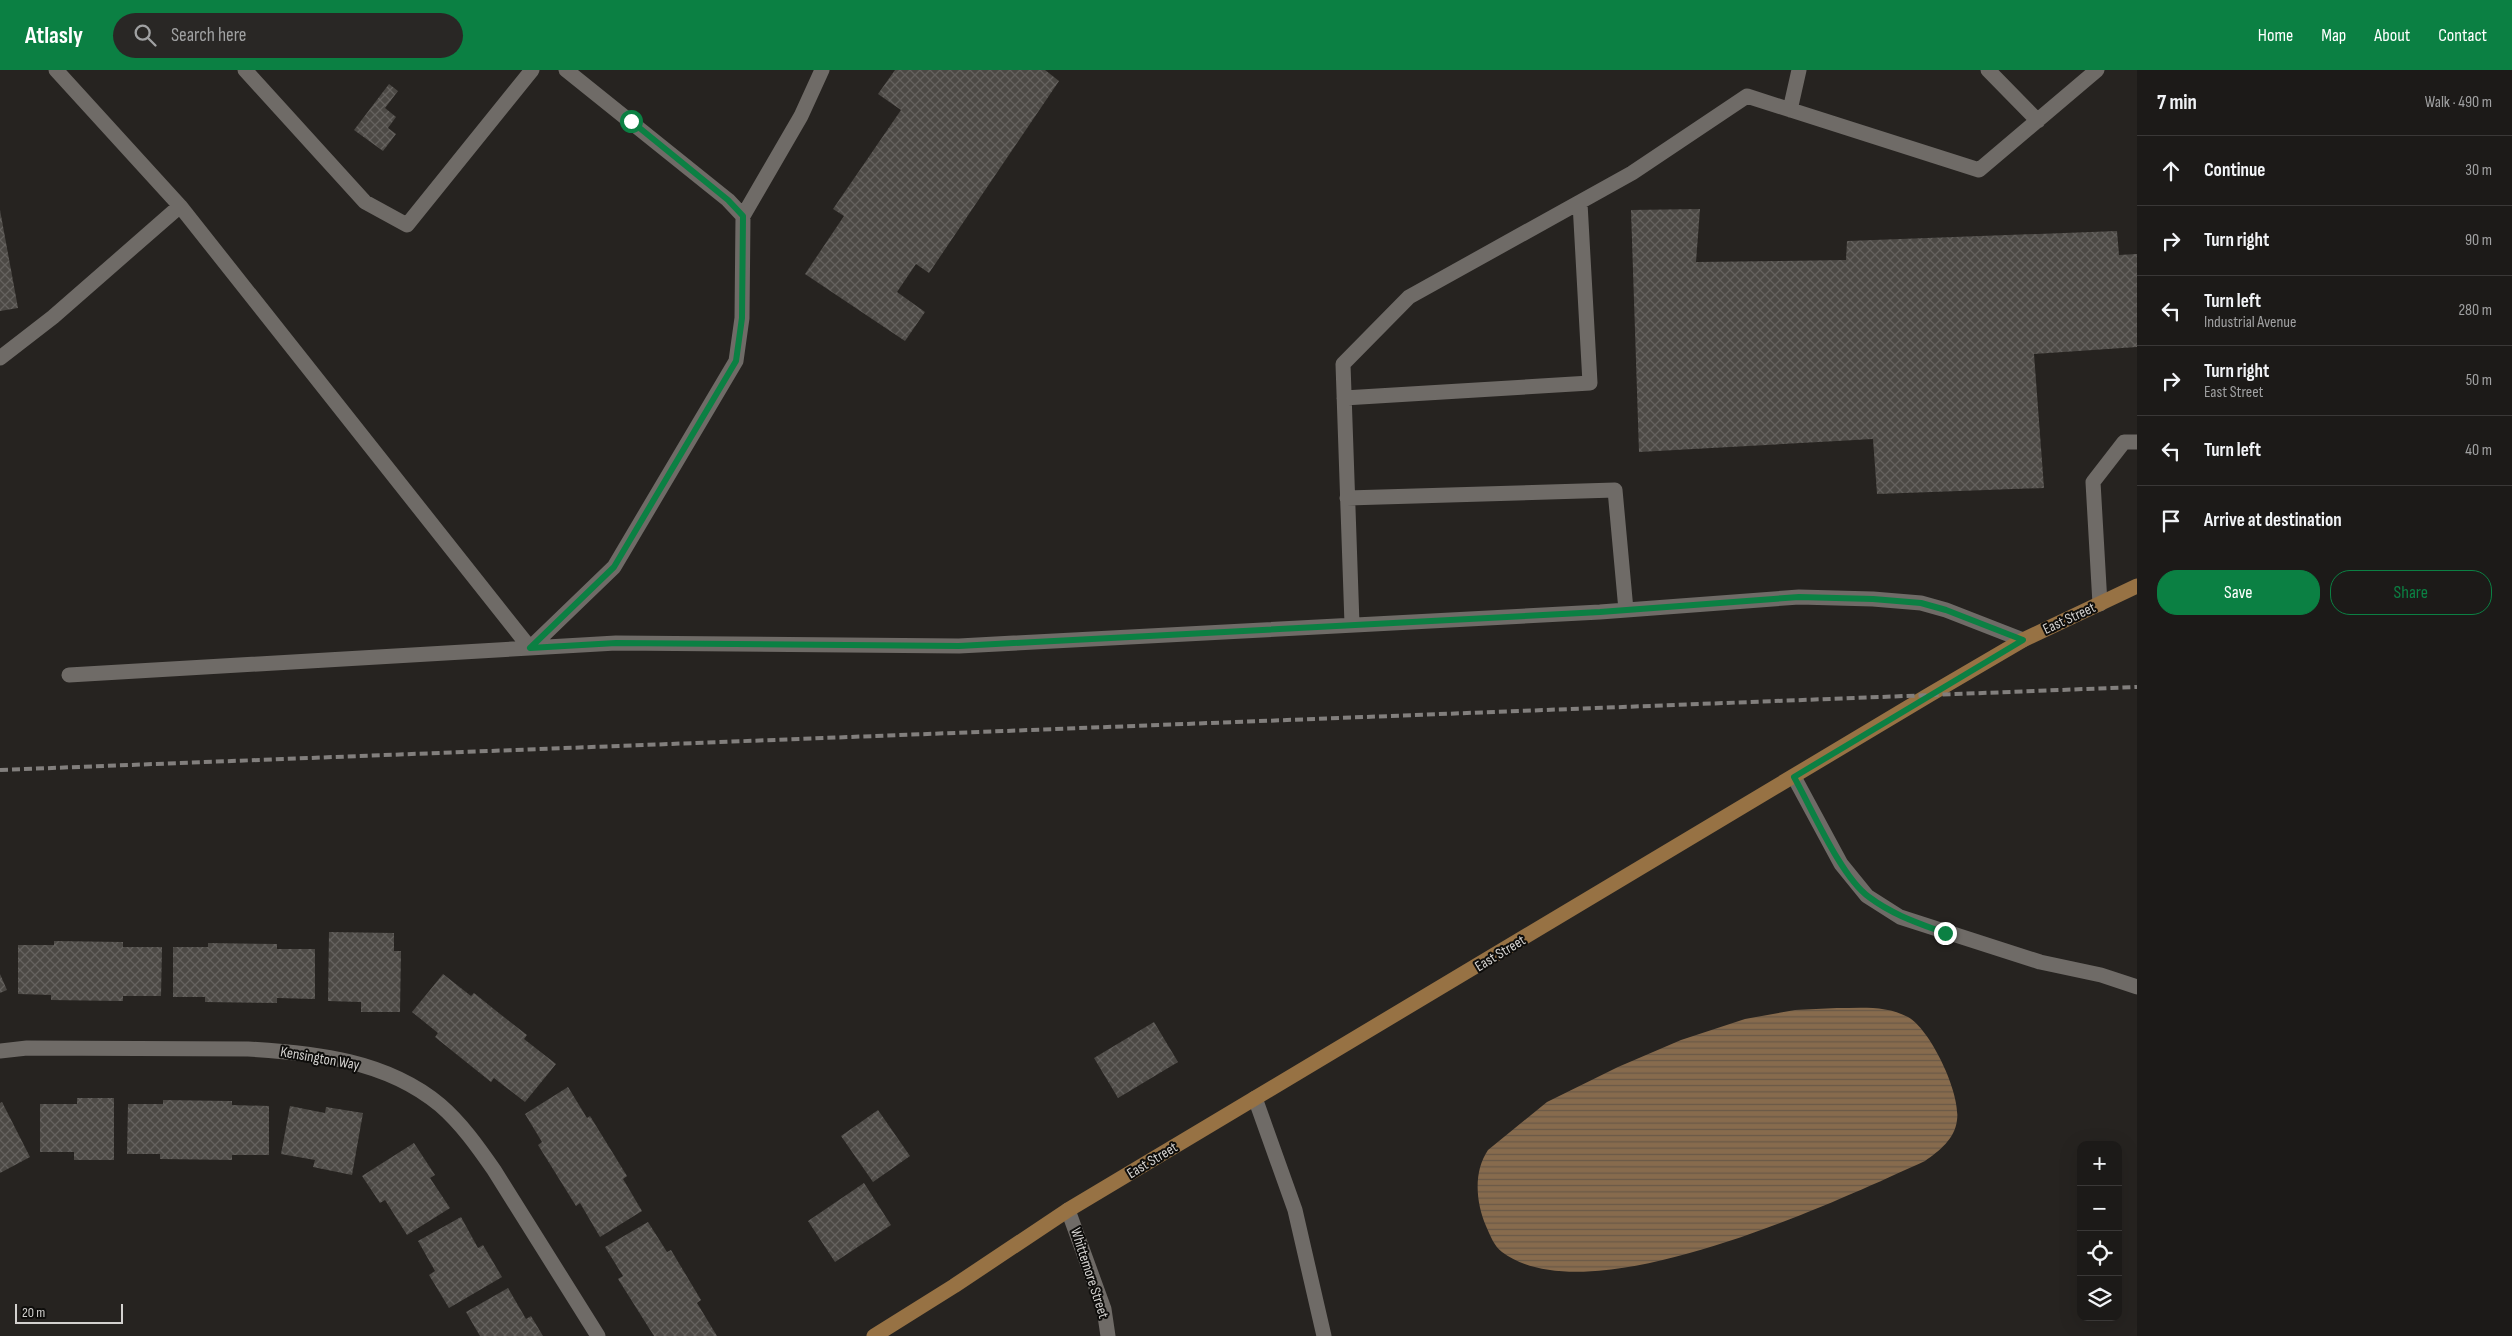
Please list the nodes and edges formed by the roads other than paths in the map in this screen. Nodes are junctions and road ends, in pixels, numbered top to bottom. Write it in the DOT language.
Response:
graph roads {
  1 [pos="56,70"];
  2 [pos="245,70"];
  3 [pos="532,70"];
  4 [pos="566,70"];
  5 [pos="822,70"];
  6 [pos="1799,70"];
  7 [pos="1988,70"];
  8 [pos="2097,70"];
  9 [pos="1790,110"];
  10 [pos="2038,121"];
  11 [pos="1580,203"];
  12 [pos="180,206"];
  13 [pos="743,216"];
  14 [pos="0,358"];
  15 [pos="1344,398"];
  16 [pos="2137,442"];
  17 [pos="1348,498"];
  18 [pos="2137,586"];
  19 [pos="2100,604"];
  20 [pos="1626,610"];
  21 [pos="1352,624"];
  22 [pos="2023,640"];
  23 [pos="530,648"];
  24 [pos="69,676"];
  25 [pos="1794,777"];
  26 [pos="2137,987"];
  27 [pos="0,1051"];
  28 [pos="1255,1098"];
  29 [pos="1068,1210"];
  30 [pos="598,1336"];
  31 [pos="874,1336"];
  32 [pos="1108,1336"];
  33 [pos="1324,1336"];
  1 -- 12 [label="street"];
  2 -- 3 [label="street"];
  4 -- 13 [label="street"];
  5 -- 13 [label="street"];
  6 -- 9 [label="street"];
  7 -- 10 [label="street"];
  8 -- 10 [label="street"];
  9 -- 10 [label="street"];
  9 -- 11 [label="street"];
  11 -- 15 [label="street"];
  11 -- 15 [label="street"];
  12 -- 14 [label="street"];
  12 -- 23 [label="street"];
  13 -- 23 [label="street"];
  15 -- 17 [label="street"];
  16 -- 19 [label="street"];
  17 -- 20 [label="street"];
  17 -- 21 [label="street"];
  18 -- 19 [label="main road, East Street"];
  19 -- 22 [label="main road, East Street"];
  20 -- 21 [label="street"];
  20 -- 22 [label="street"];
  21 -- 23 [label="street"];
  22 -- 25 [label="main road, East Street"];
  23 -- 24 [label="street"];
  25 -- 26 [label="street"];
  25 -- 28 [label="main road, East Street"];
  27 -- 30 [label="street, Kensington Way"];
  28 -- 29 [label="main road, East Street"];
  28 -- 33 [label="street"];
  29 -- 31 [label="main road, East Street"];
  29 -- 32 [label="street, Whittemore Street"];
}
